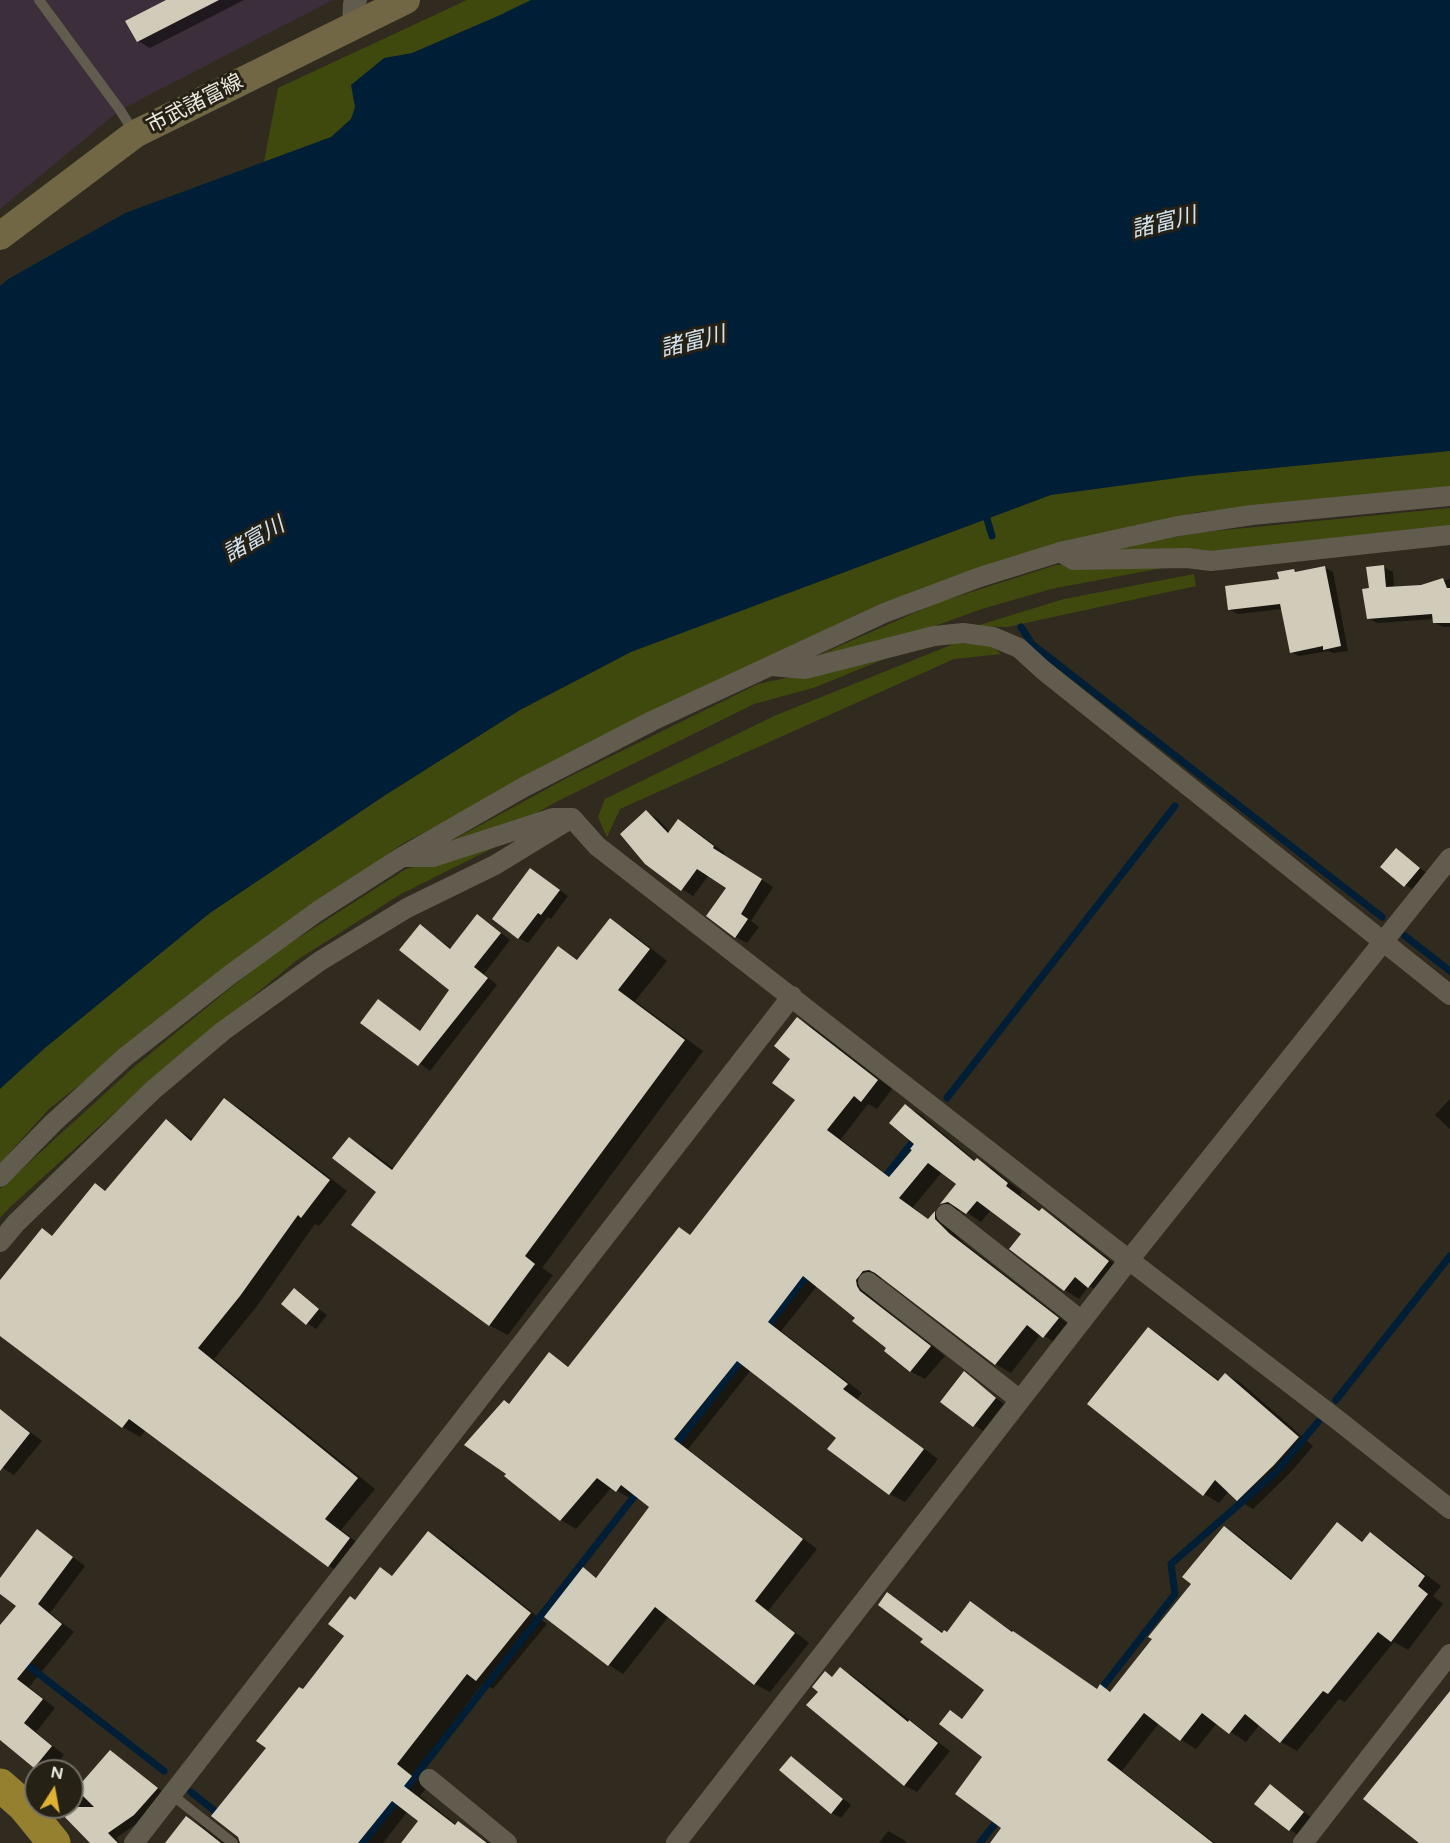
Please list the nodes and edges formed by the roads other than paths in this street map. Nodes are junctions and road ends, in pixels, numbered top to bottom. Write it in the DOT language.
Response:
graph roads {
  1 [pos="39,0"];
  2 [pos="406,0"];
  3 [pos="353,7"];
  4 [pos="135,134"];
  5 [pos="0,236"];
  6 [pos="1450,496"];
  7 [pos="1450,535"];
  8 [pos="1060,552"];
  9 [pos="770,666"];
  10 [pos="572,818"];
  11 [pos="402,857"];
  12 [pos="1450,858"];
  13 [pos="1384,940"];
  14 [pos="1450,995"];
  15 [pos="792,996"];
  16 [pos="0,1177"];
  17 [pos="946,1214"];
  18 [pos="0,1242"];
  19 [pos="1129,1260"];
  20 [pos="868,1282"];
  21 [pos="1082,1321"];
  22 [pos="1020,1400"];
  23 [pos="1450,1509"];
  24 [pos="1450,1654"];
  25 [pos="429,1779"];
  26 [pos="0,1785"];
  27 [pos="172,1794"];
  28 [pos="54,1843"];
  29 [pos="134,1843"];
  30 [pos="233,1843"];
  31 [pos="507,1843"];
  32 [pos="676,1843"];
  33 [pos="1303,1843"];
  1 -- 4 [label="lane"];
  2 -- 3 [label="main road, 市武諸富線"];
  3 -- 4 [label="main road, 市武諸富線"];
  4 -- 5 [label="main road, 市武諸富線"];
  6 -- 8 [label="street"];
  7 -- 8 [label="street"];
  8 -- 9 [label="street"];
  9 -- 11 [label="street"];
  9 -- 13 [label="street"];
  10 -- 11 [label="street"];
  10 -- 15 [label="street"];
  10 -- 18 [label="street"];
  11 -- 16 [label="street"];
  12 -- 13 [label="street"];
  13 -- 14 [label="street"];
  13 -- 19 [label="street"];
  15 -- 19 [label="street"];
  15 -- 27 [label="street"];
  17 -- 21 [label="street"];
  19 -- 21 [label="street"];
  19 -- 23 [label="street"];
  20 -- 22 [label="street"];
  21 -- 22 [label="street"];
  22 -- 32 [label="street"];
  24 -- 33 [label="street"];
  25 -- 31 [label="street"];
  26 -- 28 [label="highway"];
  27 -- 29 [label="street"];
  27 -- 30 [label="lane"];
}
